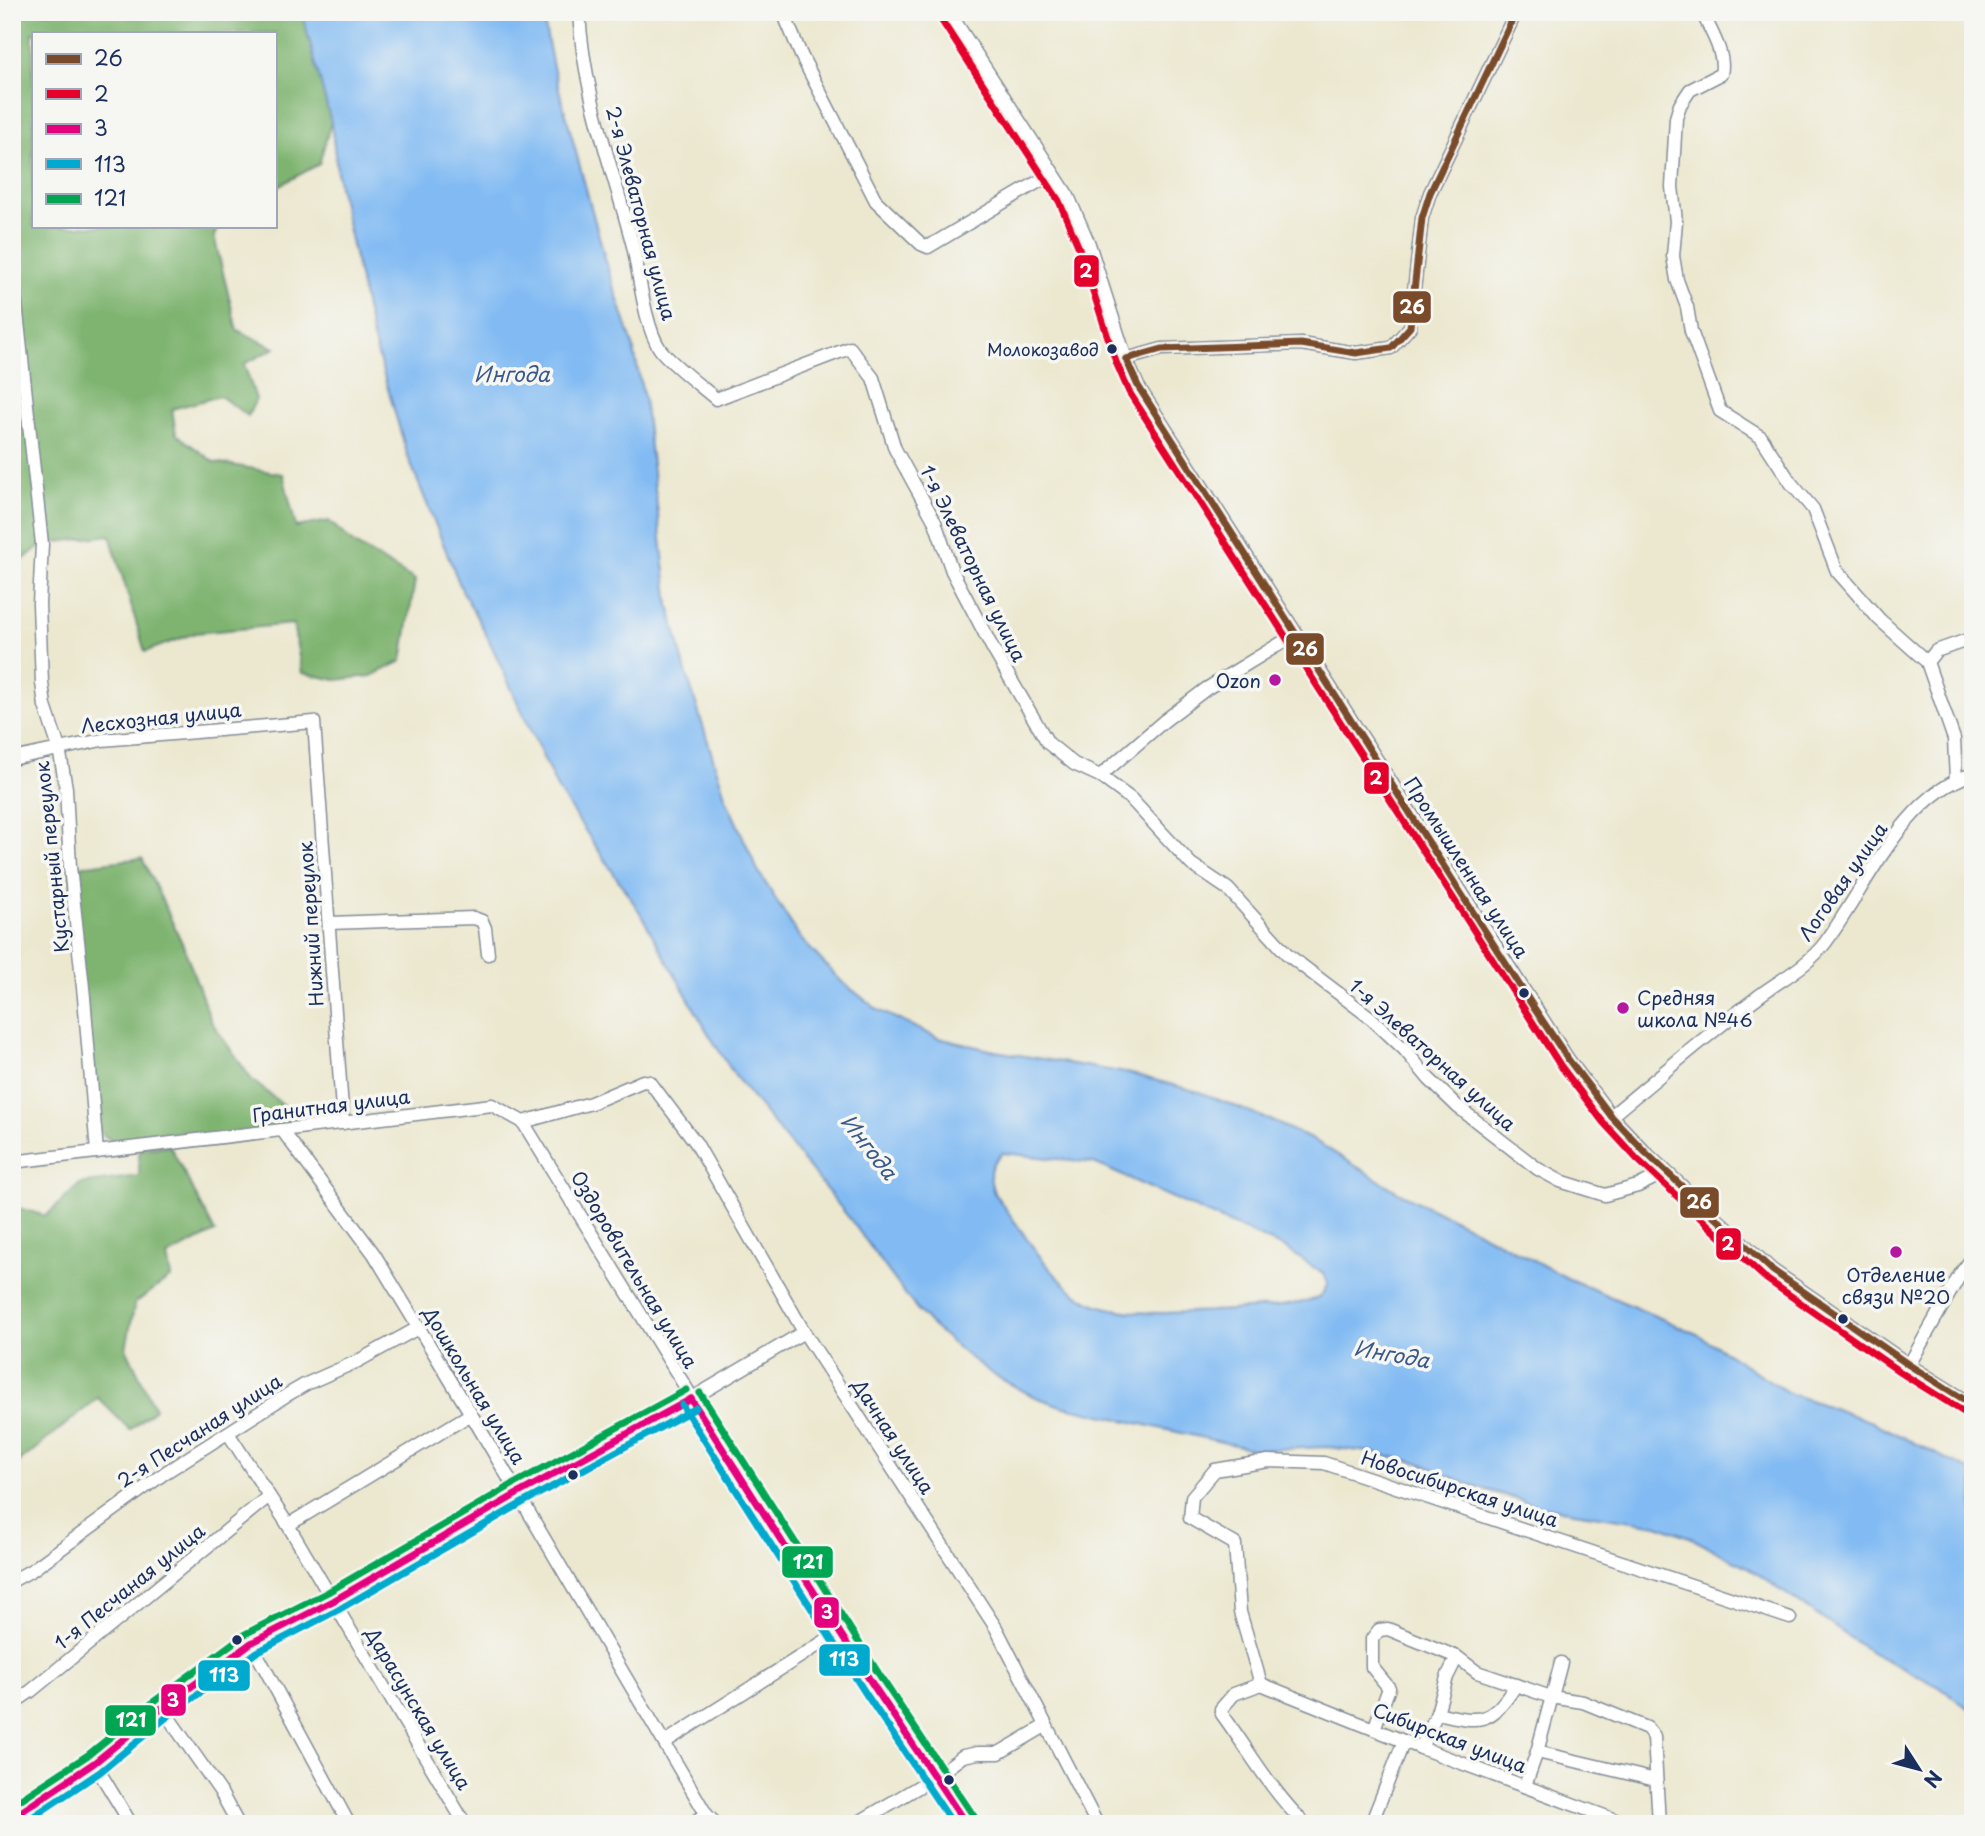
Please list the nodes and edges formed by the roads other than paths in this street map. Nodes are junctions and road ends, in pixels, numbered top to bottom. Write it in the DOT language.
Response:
graph roads {
  1 [pos="579,12"];
  2 [pos="783,12"];
  3 [pos="949,12"];
  4 [pos="1516,12"];
  5 [pos="1702,12"];
  6 [pos="1053,173"];
  7 [pos="12,267"];
  8 [pos="850,348"];
  9 [pos="1126,359"];
  10 [pos="1296,634"];
  11 [pos="1973,638"];
  12 [pos="1927,662"];
  13 [pos="314,722"];
  14 [pos="58,748"];
  15 [pos="12,759"];
  16 [pos="1973,775"];
  17 [pos="1100,776"];
  18 [pos="1956,779"];
  19 [pos="329,923"];
  20 [pos="488,954"];
  21 [pos="1611,1116"];
  22 [pos="523,1122"];
  23 [pos="343,1123"];
  24 [pos="282,1130"];
  25 [pos="97,1152"];
  26 [pos="12,1162"];
  27 [pos="1666,1172"];
  28 [pos="1973,1257"];
  29 [pos="418,1328"];
  30 [pos="804,1332"];
  31 [pos="1909,1365"];
  32 [pos="691,1399"];
  33 [pos="1973,1405"];
  34 [pos="471,1414"];
  35 [pos="228,1433"];
  36 [pos="517,1494"];
  37 [pos="269,1496"];
  38 [pos="288,1525"];
  39 [pos="12,1581"];
  40 [pos="332,1601"];
  41 [pos="1790,1618"];
  42 [pos="839,1632"];
  43 [pos="251,1643"];
  44 [pos="1457,1657"];
  45 [pos="1561,1663"];
  46 [pos="1261,1684"];
  47 [pos="1516,1685"];
  48 [pos="1551,1697"];
  49 [pos="12,1704"];
  50 [pos="162,1708"];
  51 [pos="1437,1713"];
  52 [pos="1045,1726"];
  53 [pos="1374,1730"];
  54 [pos="1405,1741"];
  55 [pos="665,1742"];
  56 [pos="1421,1748"];
  57 [pos="1537,1752"];
  58 [pos="94,1763"];
  59 [pos="935,1777"];
  60 [pos="1656,1780"];
  61 [pos="1525,1786"];
  62 [pos="12,1797"];
  63 [pos="20,1818"];
  64 [pos="711,1819"];
  65 [pos="131,1824"];
  66 [pos="239,1824"];
  67 [pos="349,1824"];
  68 [pos="466,1824"];
  69 [pos="691,1824"];
  70 [pos="856,1824"];
  71 [pos="966,1824"];
  72 [pos="1097,1824"];
  73 [pos="1306,1824"];
  74 [pos="1321,1824"];
  75 [pos="1329,1824"];
  76 [pos="1371,1824"];
  77 [pos="1626,1824"];
  78 [pos="1659,1824"];
  1 -- 8 [label="street, 2-я Элеваторная улица"];
  2 -- 6 [label="street"];
  3 -- 6 [label="street, Промышленная улица"];
  4 -- 9 [label="street"];
  5 -- 12 [label="street"];
  6 -- 9 [label="street, Промышленная улица"];
  7 -- 14 [label="street, Кустарный переулок"];
  8 -- 17 [label="street, 1-я Элеваторная улица"];
  9 -- 10 [label="street, Промышленная улица"];
  10 -- 17 [label="street"];
  10 -- 21 [label="street, Промышленная улица"];
  11 -- 12 [label="street"];
  12 -- 18 [label="street"];
  13 -- 14 [label="street, Лесхозная улица"];
  13 -- 19 [label="street, Нижний переулок"];
  14 -- 15 [label="street, Лесхозная улица"];
  14 -- 25 [label="street, Кустарный переулок"];
  16 -- 18 [label="street, Логовая улица"];
  17 -- 27 [label="street, 1-я Элеваторная улица"];
  18 -- 21 [label="street, Логовая улица"];
  19 -- 20 [label="street"];
  19 -- 23 [label="street, Нижний переулок"];
  21 -- 27 [label="street, Промышленная улица"];
  22 -- 23 [label="street, Гранитная улица"];
  22 -- 30 [label="street, Дачная улица"];
  22 -- 32 [label="street, Оздоровительная улица"];
  23 -- 24 [label="street, Гранитная улица"];
  24 -- 25 [label="street, Гранитная улица"];
  24 -- 29 [label="street, Дошкольная улица"];
  25 -- 26 [label="street, Гранитная улица"];
  27 -- 31 [label="street, Промышленная улица"];
  28 -- 31 [label="street"];
  29 -- 34 [label="street, Дошкольная улица"];
  29 -- 35 [label="street, 2-я Песчаная улица"];
  30 -- 32 [label="street"];
  30 -- 52 [label="street, Дачная улица"];
  31 -- 33 [label="street, Промышленная улица"];
  32 -- 36 [label="street"];
  32 -- 42 [label="street, Оздоровительная улица"];
  34 -- 36 [label="street, Дошкольная улица"];
  34 -- 38 [label="street"];
  35 -- 37 [label="street, Дарасунская улица"];
  35 -- 39 [label="street, 2-я Песчаная улица"];
  36 -- 40 [label="street"];
  36 -- 55 [label="street, Дошкольная улица"];
  37 -- 38 [label="street, Дарасунская улица"];
  37 -- 49 [label="street, 1-я Песчаная улица"];
  38 -- 40 [label="street, Дарасунская улица"];
  40 -- 43 [label="street"];
  40 -- 68 [label="street, Дарасунская улица"];
  41 -- 46 [label="street, Новосибирская улица"];
  42 -- 55 [label="street"];
  42 -- 59 [label="street, Оздоровительная улица"];
  43 -- 50 [label="street"];
  43 -- 67 [label="street"];
  44 -- 47 [label="street"];
  44 -- 51 [label="street"];
  44 -- 53 [label="street"];
  45 -- 48 [label="street"];
  46 -- 53 [label="street, Сибирская улица"];
  46 -- 73 [label="street"];
  47 -- 48 [label="street"];
  47 -- 51 [label="street"];
  48 -- 57 [label="street"];
  48 -- 60 [label="street"];
  50 -- 58 [label="street"];
  50 -- 66 [label="street"];
  51 -- 56 [label="street"];
  52 -- 59 [label="street"];
  52 -- 72 [label="street, Дачная улица"];
  53 -- 54 [label="street, Сибирская улица"];
  54 -- 56 [label="street, Сибирская улица"];
  54 -- 76 [label="street"];
  55 -- 64 [label="street, Дошкольная улица"];
  56 -- 61 [label="street, Сибирская улица"];
  57 -- 60 [label="street"];
  57 -- 61 [label="street"];
  58 -- 63 [label="street"];
  58 -- 65 [label="street"];
  59 -- 70 [label="street"];
  59 -- 71 [label="street, Оздоровительная улица"];
  60 -- 78 [label="street"];
  61 -- 77 [label="street, Сибирская улица"];
  62 -- 63 [label="street"];
  64 -- 69 [label="street"];
  74 -- 75 [label="street"];
}
